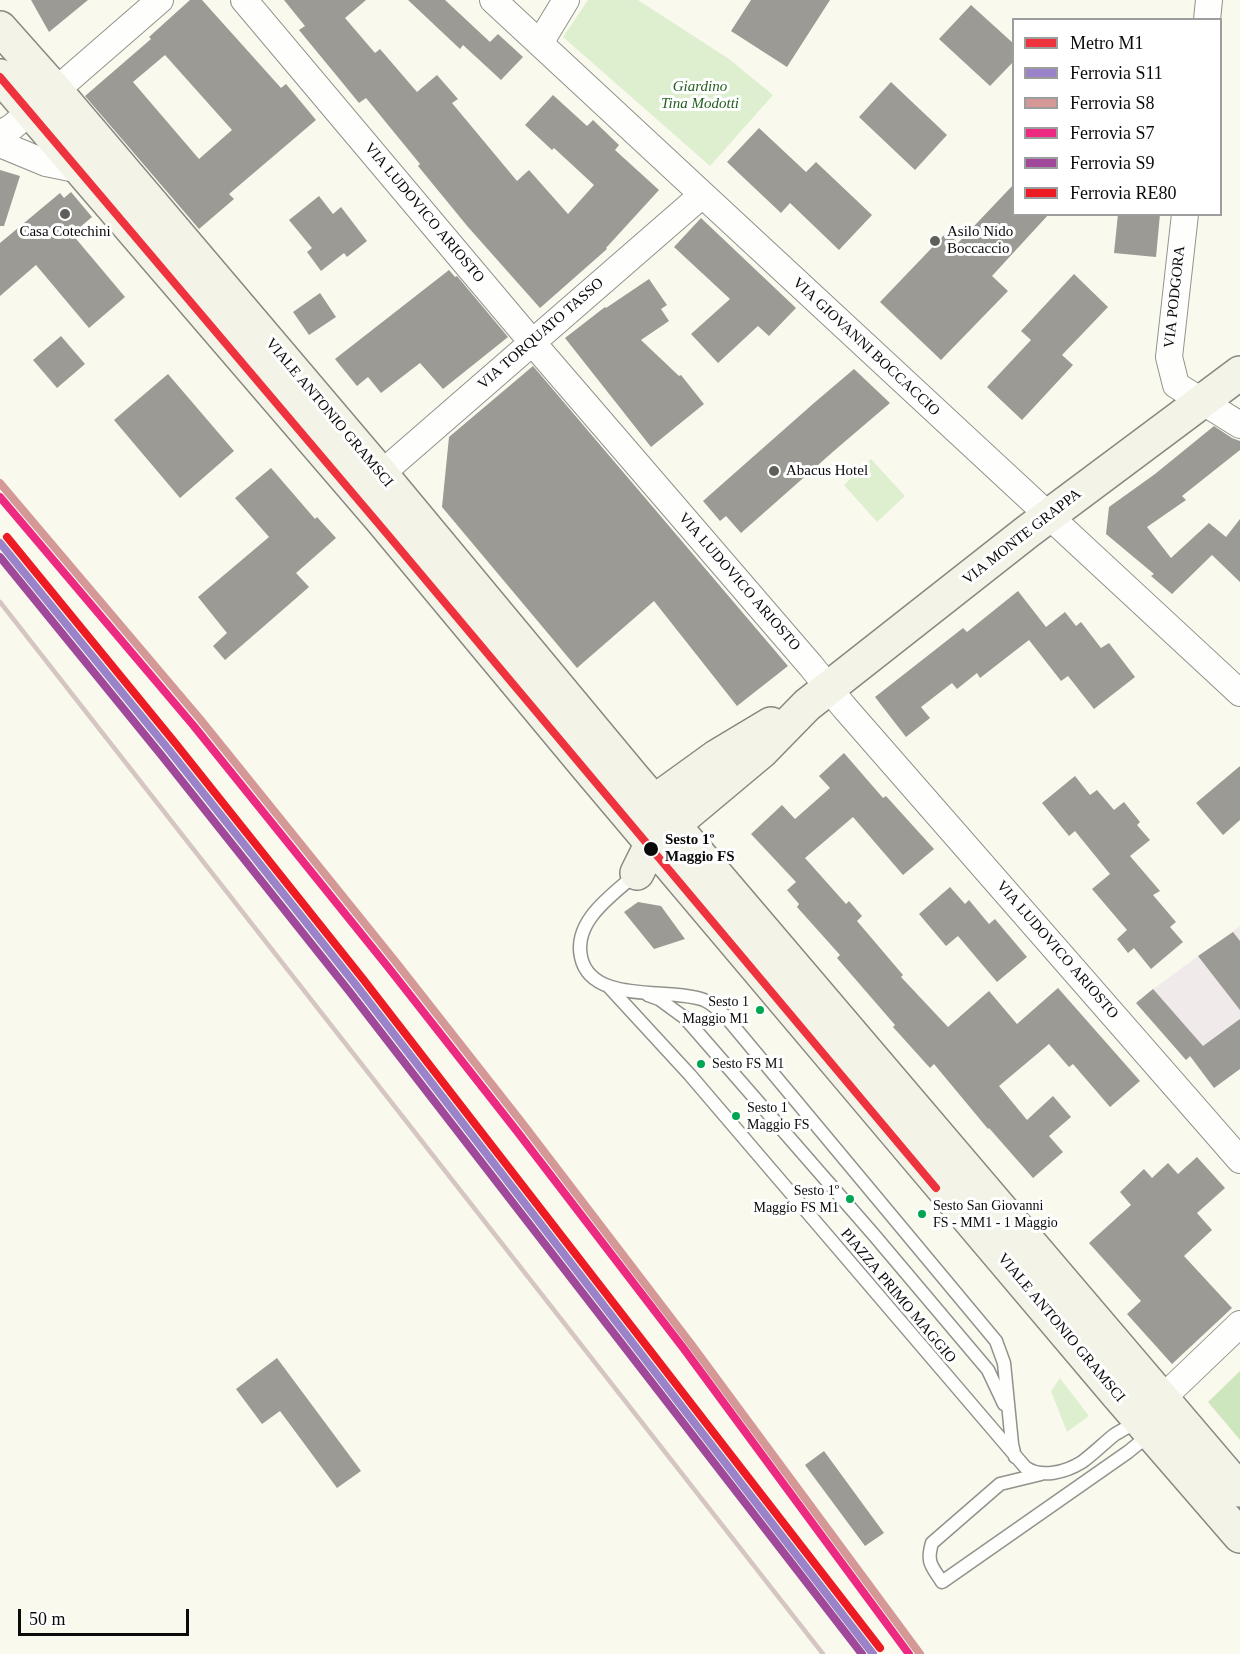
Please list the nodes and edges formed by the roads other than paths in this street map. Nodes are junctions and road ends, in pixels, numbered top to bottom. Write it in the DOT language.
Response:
graph roads {
  1 [pos="160,0"];
  2 [pos="244,0"];
  3 [pos="494,0"];
  4 [pos="566,0"];
  5 [pos="1209,0"];
  6 [pos="1207,18"];
  7 [pos="0,28"];
  8 [pos="540,43"];
  9 [pos="0,76"];
  10 [pos="56,91"];
  11 [pos="31,112"];
  12 [pos="0,134"];
  13 [pos="0,144"];
  14 [pos="80,170"];
  15 [pos="702,195"];
  16 [pos="1185,216"];
  17 [pos="532,342"];
  18 [pos="1240,373"];
  19 [pos="1202,402"];
  20 [pos="1240,425"];
  21 [pos="381,474"];
  22 [pos="1050,514"];
  23 [pos="1240,693"];
  24 [pos="818,697"];
  25 [pos="652,821"];
  26 [pos="637,873"];
  27 [pos="677,874"];
  28 [pos="608,986"];
  29 [pos="641,992"];
  30 [pos="1240,1160"];
  31 [pos="1240,1324"];
  32 [pos="1163,1398"];
  33 [pos="1009,1413"];
  34 [pos="1145,1427"];
  35 [pos="1015,1457"];
  36 [pos="1042,1474"];
  37 [pos="1240,1490"];
  38 [pos="1240,1536"];
  1 -- 10 [label="street"];
  2 -- 17 [label="street, VIA LUDOVICO ARIOSTO"];
  3 -- 8 [label="street, VIA GIOVANNI BOCCACCIO"];
  4 -- 8 [label="street"];
  5 -- 6 [label="street"];
  7 -- 10 [label="main road, VIALE ANTONIO GRAMSCI"];
  8 -- 15 [label="street, VIA GIOVANNI BOCCACCIO"];
  9 -- 11 [label="main road, VIALE ANTONIO GRAMSCI"];
  10 -- 11 [label="street"];
  10 -- 21 [label="main road, VIALE ANTONIO GRAMSCI"];
  11 -- 12 [label="street"];
  11 -- 14 [label="main road, VIALE ANTONIO GRAMSCI"];
  13 -- 14 [label="street"];
  14 -- 25 [label="main road, VIALE ANTONIO GRAMSCI"];
  15 -- 17 [label="street, VIA TORQUATO TASSO"];
  15 -- 22 [label="street, VIA GIOVANNI BOCCACCIO"];
  16 -- 19 [label="street, VIA PODGORA"];
  17 -- 21 [label="street, VIA TORQUATO TASSO"];
  17 -- 24 [label="street, VIA LUDOVICO ARIOSTO"];
  18 -- 19 [label="main road, VIA MONTE GRAPPA"];
  19 -- 20 [label="street, VIA PODGORA"];
  19 -- 22 [label="main road, VIA MONTE GRAPPA"];
  21 -- 25 [label="main road, VIALE ANTONIO GRAMSCI"];
  22 -- 23 [label="street, VIA GIOVANNI BOCCACCIO"];
  22 -- 24 [label="main road, VIA MONTE GRAPPA"];
  24 -- 25 [label="main road, VIA MONTE GRAPPA"];
  24 -- 30 [label="street, VIA LUDOVICO ARIOSTO"];
  25 -- 26 [label="main road"];
  25 -- 27 [label="main road, VIALE ANTONIO GRAMSCI"];
  25 -- 32 [label="main road, VIALE ANTONIO GRAMSCI"];
  26 -- 27 [label="main road"];
  26 -- 28 [label="lane, PIAZZA PRIMO MAGGIO"];
  27 -- 34 [label="main road, VIALE ANTONIO GRAMSCI"];
  28 -- 29 [label="lane, PIAZZA PRIMO MAGGIO"];
  28 -- 35 [label="lane, PIAZZA PRIMO MAGGIO"];
  29 -- 33 [label="lane, PIAZZA PRIMO MAGGIO"];
  29 -- 33 [label="lane, PIAZZA PRIMO MAGGIO"];
  31 -- 32 [label="street"];
  32 -- 34 [label="street"];
  32 -- 37 [label="main road, VIALE ANTONIO GRAMSCI"];
  33 -- 35 [label="lane, PIAZZA PRIMO MAGGIO"];
  34 -- 36 [label="lane"];
  34 -- 36 [label="lane"];
  34 -- 38 [label="main road, VIALE ANTONIO GRAMSCI"];
  35 -- 36 [label="lane"];
}
